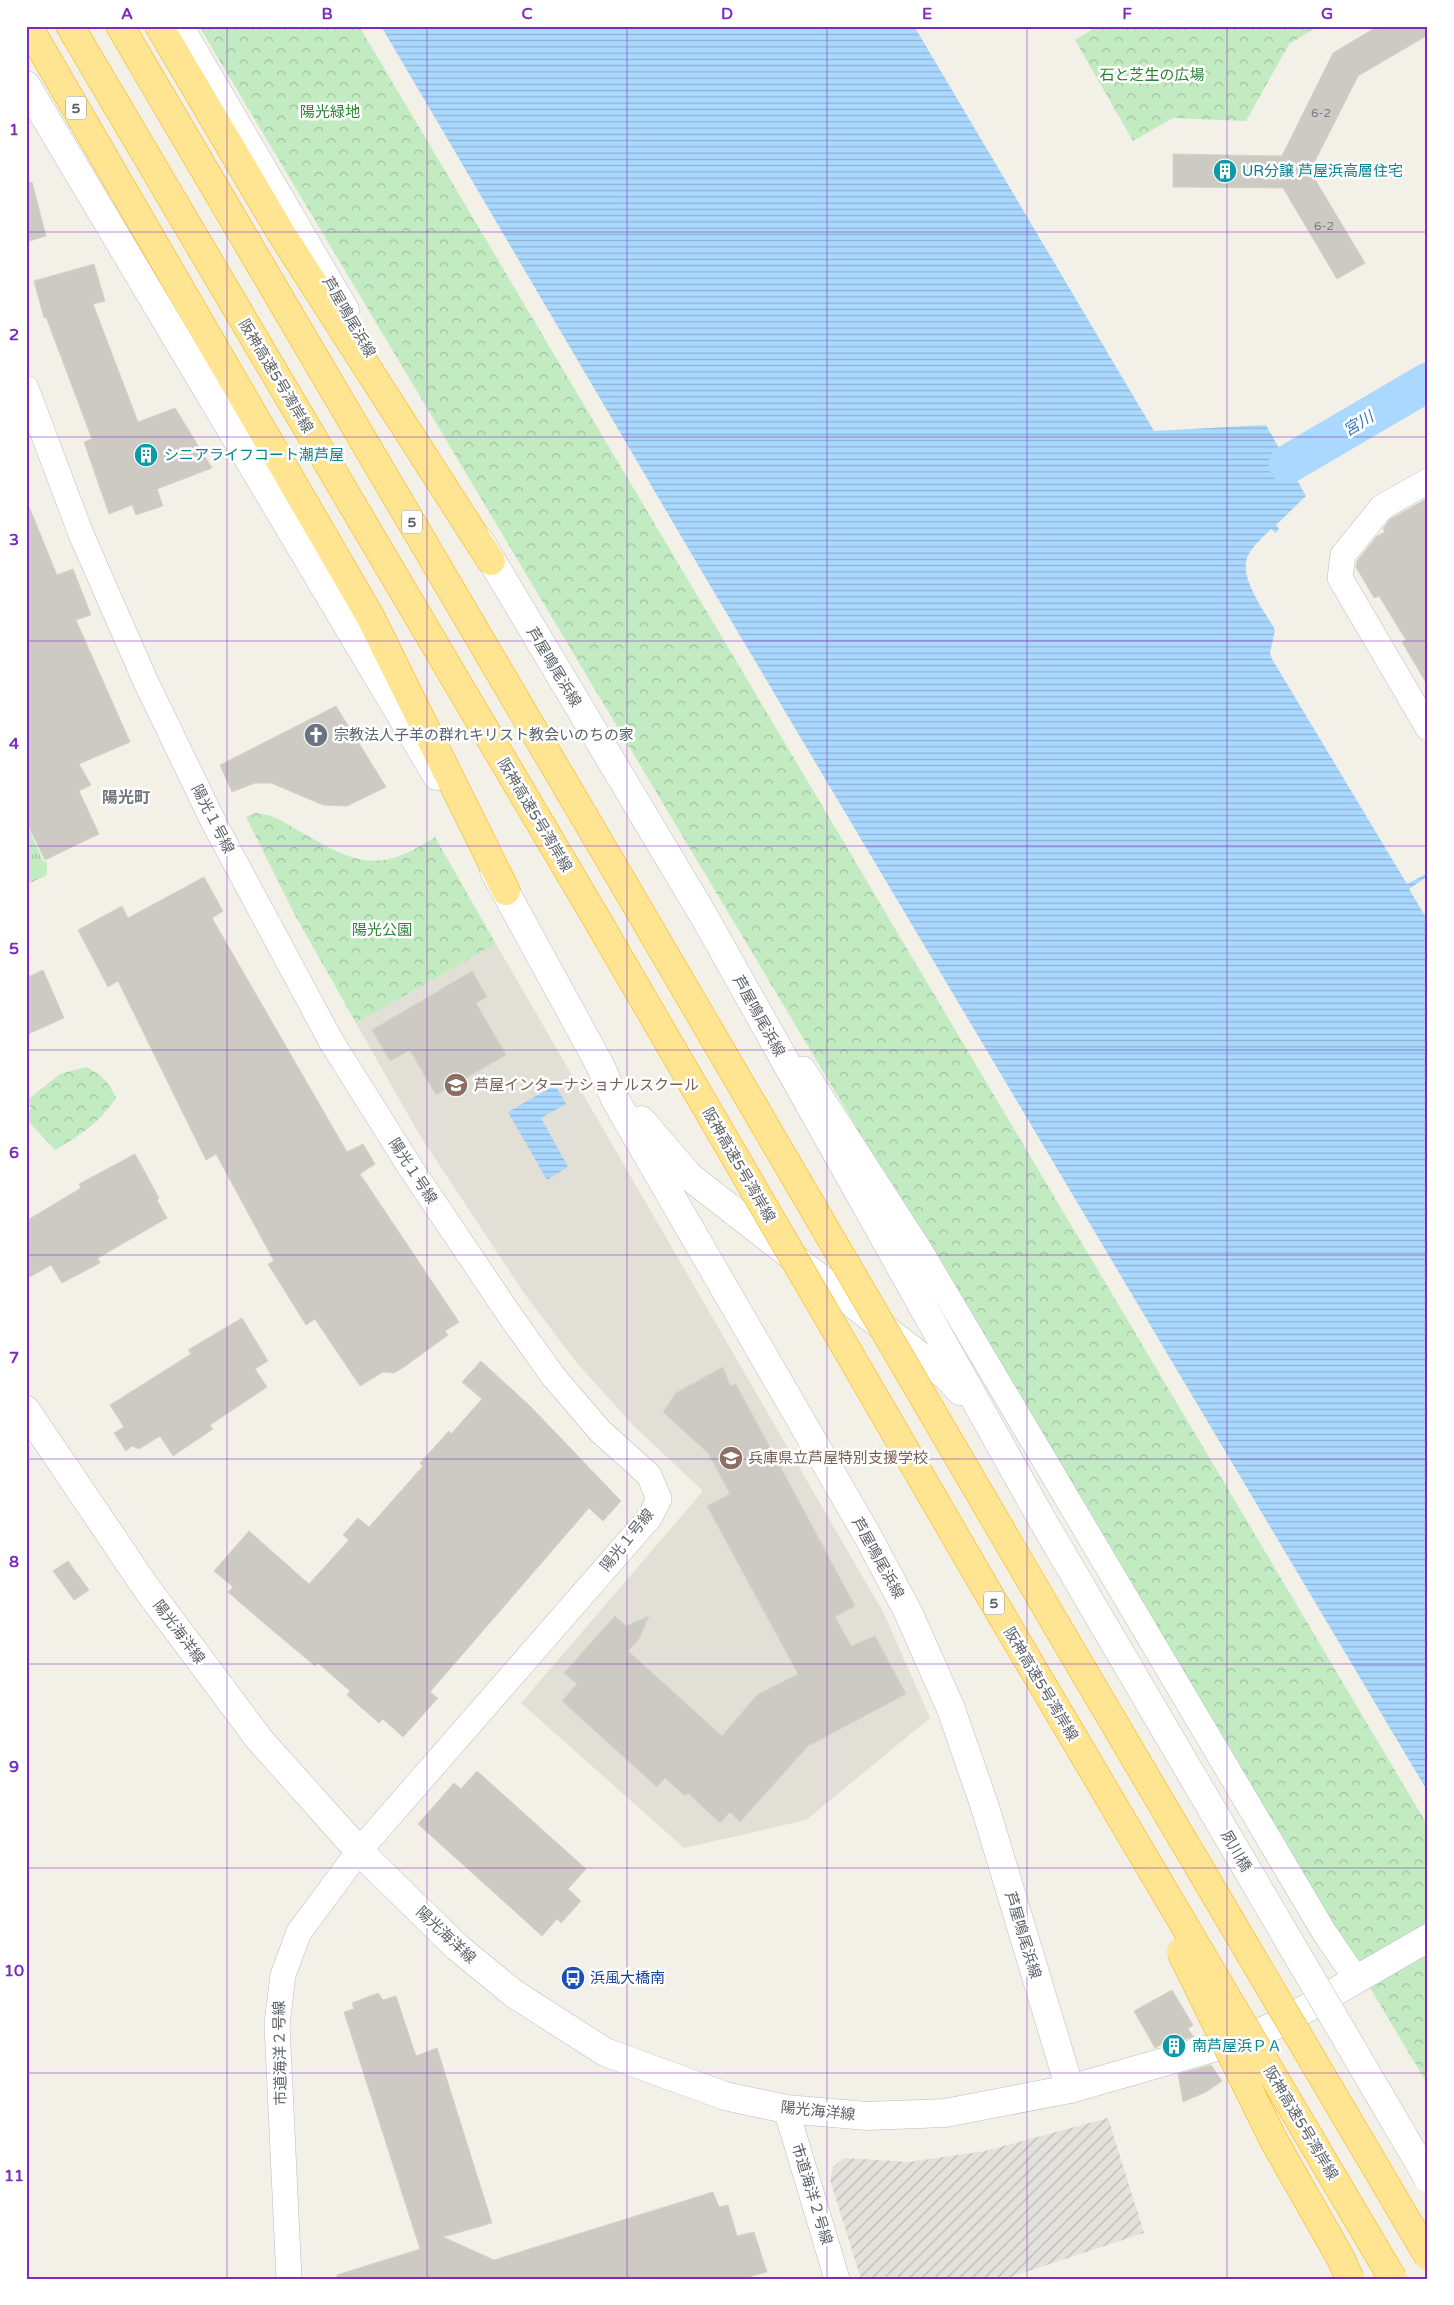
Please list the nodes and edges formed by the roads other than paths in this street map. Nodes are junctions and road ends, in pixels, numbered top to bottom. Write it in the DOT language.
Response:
graph roads {
  1 [pos="28,26"];
  2 [pos="70,26"];
  3 [pos="120,26"];
  4 [pos="159,26"];
  5 [pos="179,26"];
  6 [pos="26,85"];
  7 [pos="26,388"];
  8 [pos="1428,481"];
  9 [pos="492,561"];
  10 [pos="1428,728"];
  11 [pos="506,891"];
  12 [pos="705,918"];
  13 [pos="600,1065"];
  14 [pos="26,1410"];
  15 [pos="982,1415"];
  16 [pos="1044,1523"];
  17 [pos="993,1601"];
  18 [pos="359,1851"];
  19 [pos="1426,1939"];
  20 [pos="1357,1980"];
  21 [pos="1070,2089"];
  22 [pos="786,2109"];
  23 [pos="1428,2178"];
  24 [pos="1428,2256"];
  25 [pos="289,2279"];
  26 [pos="837,2279"];
  27 [pos="1350,2279"];
  28 [pos="1393,2279"];
  1 -- 11 [label="highway, 5"];
  2 -- 17 [label="highway, 阪神高速5号湾岸線 / 5, bridge"];
  3 -- 24 [label="highway, 5, bridge"];
  4 -- 9 [label="highway"];
  5 -- 9 [label="main road, 芦屋鳴尾浜線"];
  6 -- 11 [label="main road, 芦屋鳴尾浜線"];
  7 -- 18 [label="street, 陽光１号線"];
  8 -- 10 [label="street"];
  9 -- 12 [label="main road, 芦屋鳴尾浜線"];
  11 -- 13 [label="main road, 芦屋鳴尾浜線"];
  12 -- 15 [label="main road, 芦屋鳴尾浜線"];
  12 -- 20 [label="street"];
  13 -- 15 [label="main road, 芦屋鳴尾浜線"];
  13 -- 21 [label="main road, 芦屋鳴尾浜線"];
  14 -- 18 [label="main road, 陽光海洋線"];
  15 -- 16 [label="main road, 芦屋鳴尾浜線"];
  16 -- 23 [label="main road, 夙川橋, bridge"];
  17 -- 27 [label="highway, bridge"];
  17 -- 28 [label="highway, 阪神高速5号湾岸線 / 5, bridge"];
  18 -- 22 [label="main road, 陽光海洋線"];
  18 -- 25 [label="street, 市道海洋２号線"];
  19 -- 20 [label="main road, 陽光海洋線"];
  20 -- 21 [label="main road, 陽光海洋線"];
  21 -- 22 [label="main road, 陽光海洋線"];
  22 -- 26 [label="street, 市道海洋２号線"];
}
